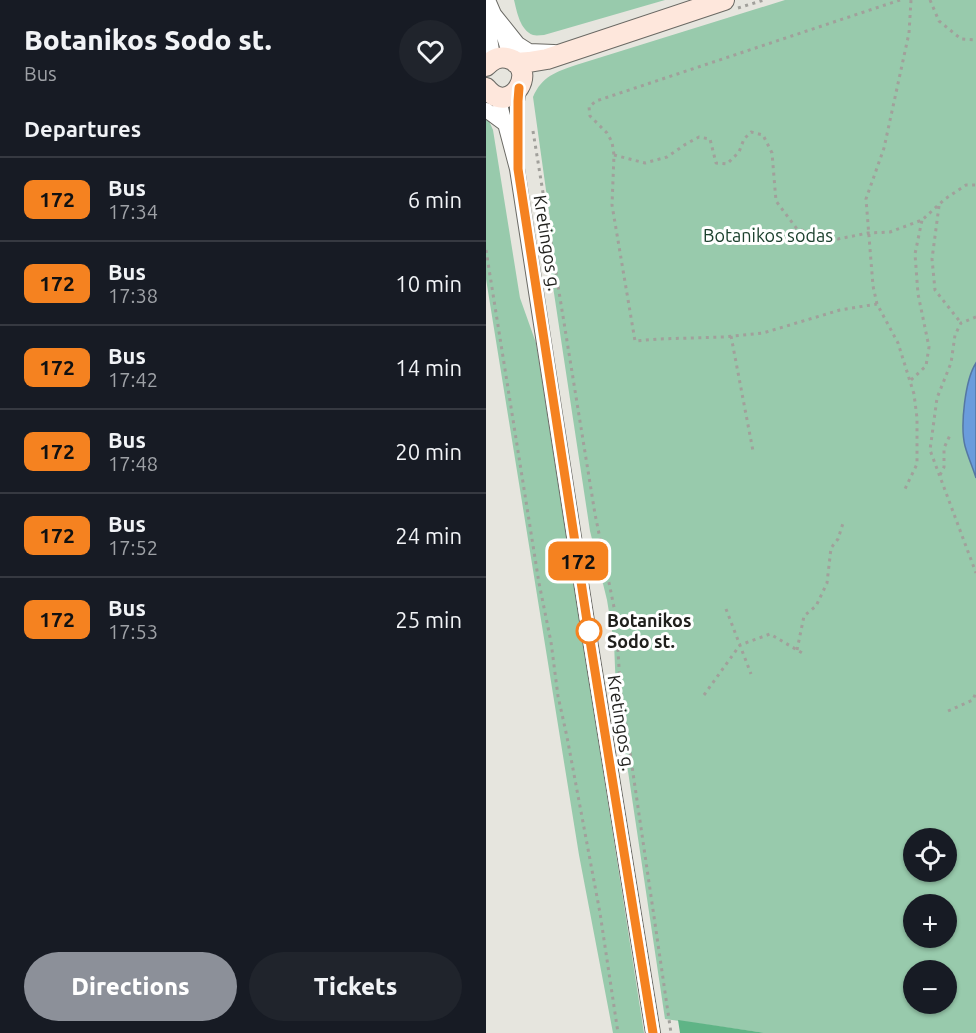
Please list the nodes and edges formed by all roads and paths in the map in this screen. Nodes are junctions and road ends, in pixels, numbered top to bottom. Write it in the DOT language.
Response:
graph roads {
  1 [pos="488,0"];
  2 [pos="724,0"];
  3 [pos="900,0"];
  4 [pos="911,0"];
  5 [pos="930,0"];
  6 [pos="490,13"];
  7 [pos="976,40"];
  8 [pos="568,52"];
  9 [pos="547,59"];
  10 [pos="514,61"];
  11 [pos="489,63"];
  12 [pos="521,85"];
  13 [pos="489,96"];
  14 [pos="533,131"];
  15 [pos="614,155"];
  16 [pos="518,169"];
  17 [pos="976,185"];
  18 [pos="939,204"];
  19 [pos="922,220"];
  20 [pos="868,233"];
  21 [pos="486,250"];
  22 [pos="876,304"];
  23 [pos="976,317"];
  24 [pos="961,323"];
  25 [pos="731,336"];
  26 [pos="910,380"];
  27 [pos="951,433"];
  28 [pos="753,451"];
  29 [pos="940,475"];
  30 [pos="904,491"];
  31 [pos="844,520"];
  32 [pos="976,573"];
  33 [pos="726,609"];
  34 [pos="740,645"];
  35 [pos="797,650"];
  36 [pos="804,654"];
  37 [pos="751,674"];
  38 [pos="976,692"];
  39 [pos="704,695"];
  40 [pos="948,711"];
  41 [pos="618,1033"];
  42 [pos="653,1033"];
  43 [pos="671,1033"];
  1 -- 6 [label="street"];
  2 -- 8 [label="main road"];
  3 -- 15 [label="path"];
  4 -- 20 [label="path"];
  5 -- 7 [label="path"];
  6 -- 8 [label="street"];
  6 -- 10 [label="street"];
  6 -- 11 [label="street"];
  8 -- 9 [label="main road"];
  9 -- 10 [label="main road"];
  9 -- 12 [label="main road"];
  10 -- 11 [label="main road"];
  10 -- 12 [label="main road"];
  12 -- 13 [label="main road"];
  12 -- 16 [label="street, Kretingos g."];
  13 -- 16 [label="street, Kretingos g."];
  14 -- 43 [label="path"];
  15 -- 20 [label="path"];
  15 -- 25 [label="path"];
  16 -- 42 [label="street, Kretingos g."];
  17 -- 18 [label="path"];
  18 -- 19 [label="path"];
  18 -- 24 [label="path"];
  19 -- 20 [label="path"];
  19 -- 26 [label="path"];
  20 -- 22 [label="path"];
  21 -- 41 [label="path"];
  22 -- 25 [label="path"];
  22 -- 26 [label="path"];
  23 -- 24 [label="path"];
  24 -- 29 [label="path"];
  25 -- 28 [label="path"];
  26 -- 30 [label="path"];
  27 -- 29 [label="path"];
  29 -- 32 [label="path"];
  31 -- 35 [label="path"];
  33 -- 34 [label="path"];
  34 -- 35 [label="path"];
  34 -- 37 [label="path"];
  34 -- 39 [label="path"];
  35 -- 36 [label="path"];
  38 -- 40 [label="path"];
}
